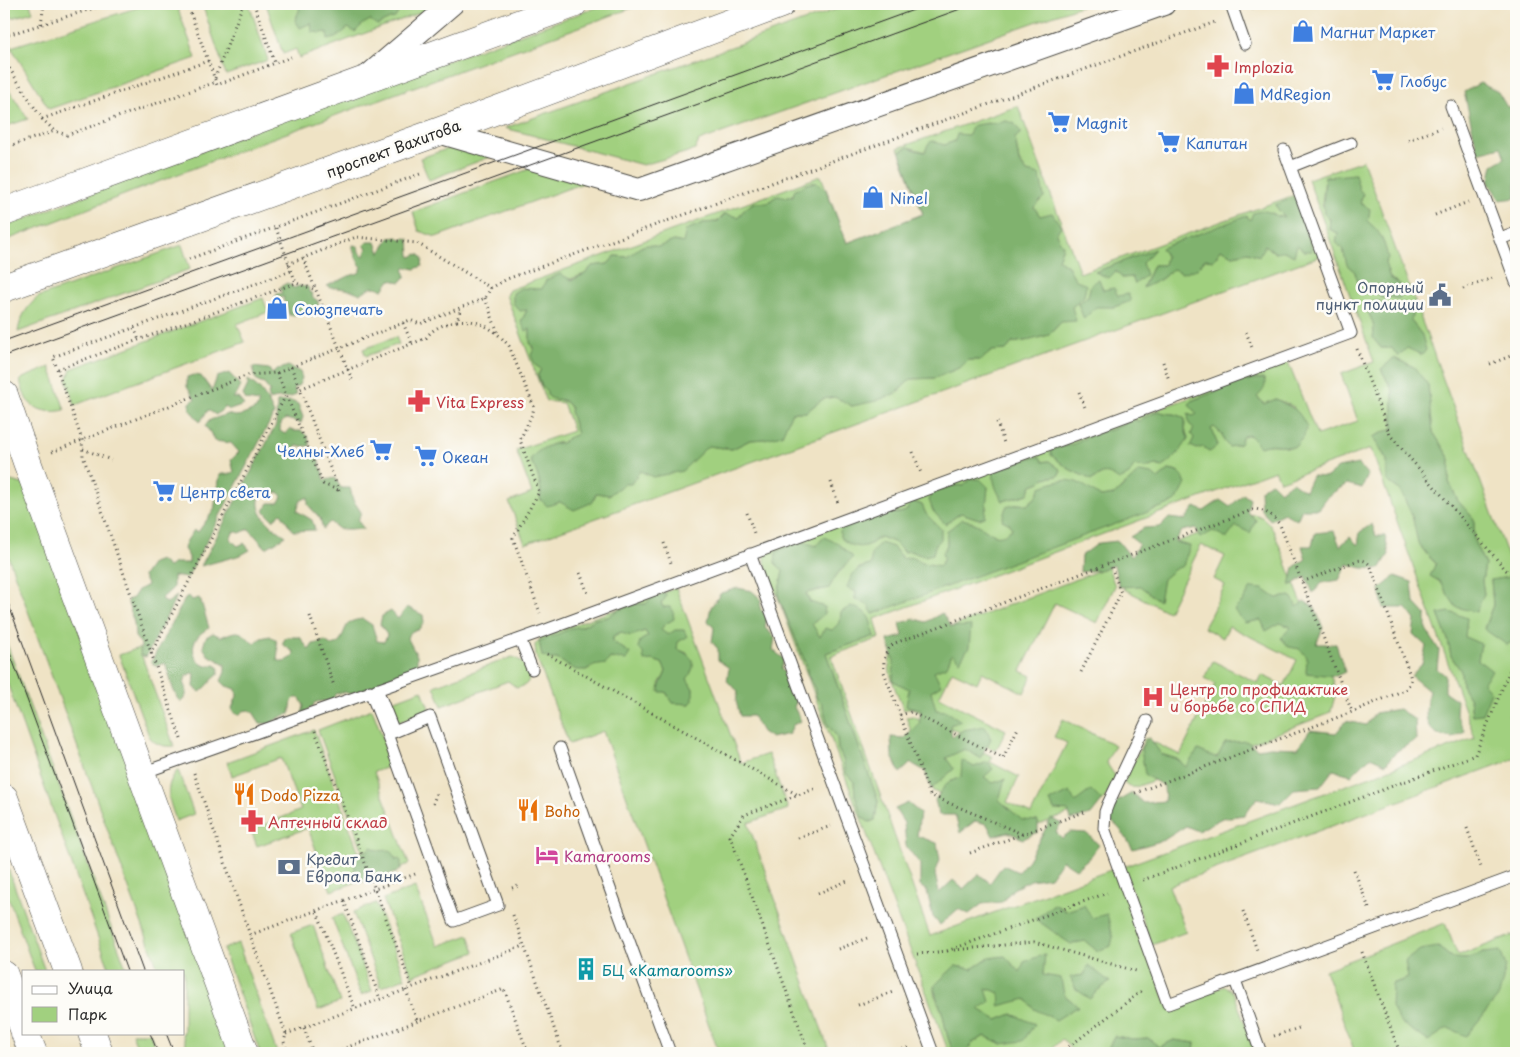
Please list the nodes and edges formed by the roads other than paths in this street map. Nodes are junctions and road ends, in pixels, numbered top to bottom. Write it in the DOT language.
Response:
graph roads {
  1 [pos="452,4"];
  2 [pos="573,4"];
  3 [pos="781,4"];
  4 [pos="1164,4"];
  5 [pos="1230,4"];
  6 [pos="1245,44"];
  7 [pos="362,81"];
  8 [pos="1451,106"];
  9 [pos="438,132"];
  10 [pos="1351,143"];
  11 [pos="1284,150"];
  12 [pos="1290,167"];
  13 [pos="10,206"];
  14 [pos="1516,234"];
  15 [pos="1500,239"];
  16 [pos="1514,277"];
  17 [pos="4,288"];
  18 [pos="4,394"];
  19 [pos="750,554"];
  20 [pos="520,639"];
  21 [pos="532,669"];
  22 [pos="373,690"];
  23 [pos="1147,721"];
  24 [pos="389,730"];
  25 [pos="560,748"];
  26 [pos="142,773"];
  27 [pos="4,798"];
  28 [pos="1516,876"];
  29 [pos="68,970"];
  30 [pos="4,975"];
  31 [pos="1235,980"];
  32 [pos="22,1024"];
  33 [pos="25,1034"];
  34 [pos="92,1034"];
  35 [pos="1259,1048"];
  36 [pos="32,1053"];
  37 [pos="99,1053"];
  38 [pos="244,1053"];
  39 [pos="670,1053"];
  40 [pos="933,1053"];
  1 -- 7 [label="street"];
  2 -- 7 [label="main road"];
  3 -- 9 [label="main road, проспект Вахитова"];
  4 -- 9 [label="street"];
  5 -- 6 [label="lane"];
  7 -- 13 [label="main road"];
  8 -- 15 [label="lane"];
  9 -- 17 [label="main road, проспект Вахитова"];
  10 -- 12 [label="lane"];
  11 -- 12 [label="lane"];
  12 -- 19 [label="lane"];
  14 -- 15 [label="lane"];
  15 -- 16 [label="lane"];
  18 -- 26 [label="main road"];
  19 -- 20 [label="lane"];
  19 -- 40 [label="lane"];
  20 -- 21 [label="lane"];
  20 -- 22 [label="lane"];
  22 -- 24 [label="lane"];
  22 -- 26 [label="lane"];
  23 -- 31 [label="lane"];
  24 -- 24 [label="lane"];
  25 -- 39 [label="lane"];
  26 -- 38 [label="main road"];
  27 -- 29 [label="main road"];
  28 -- 31 [label="lane"];
  30 -- 32 [label="main road"];
  31 -- 35 [label="lane"];
  33 -- 36 [label="main road"];
  34 -- 37 [label="main road"];
}
